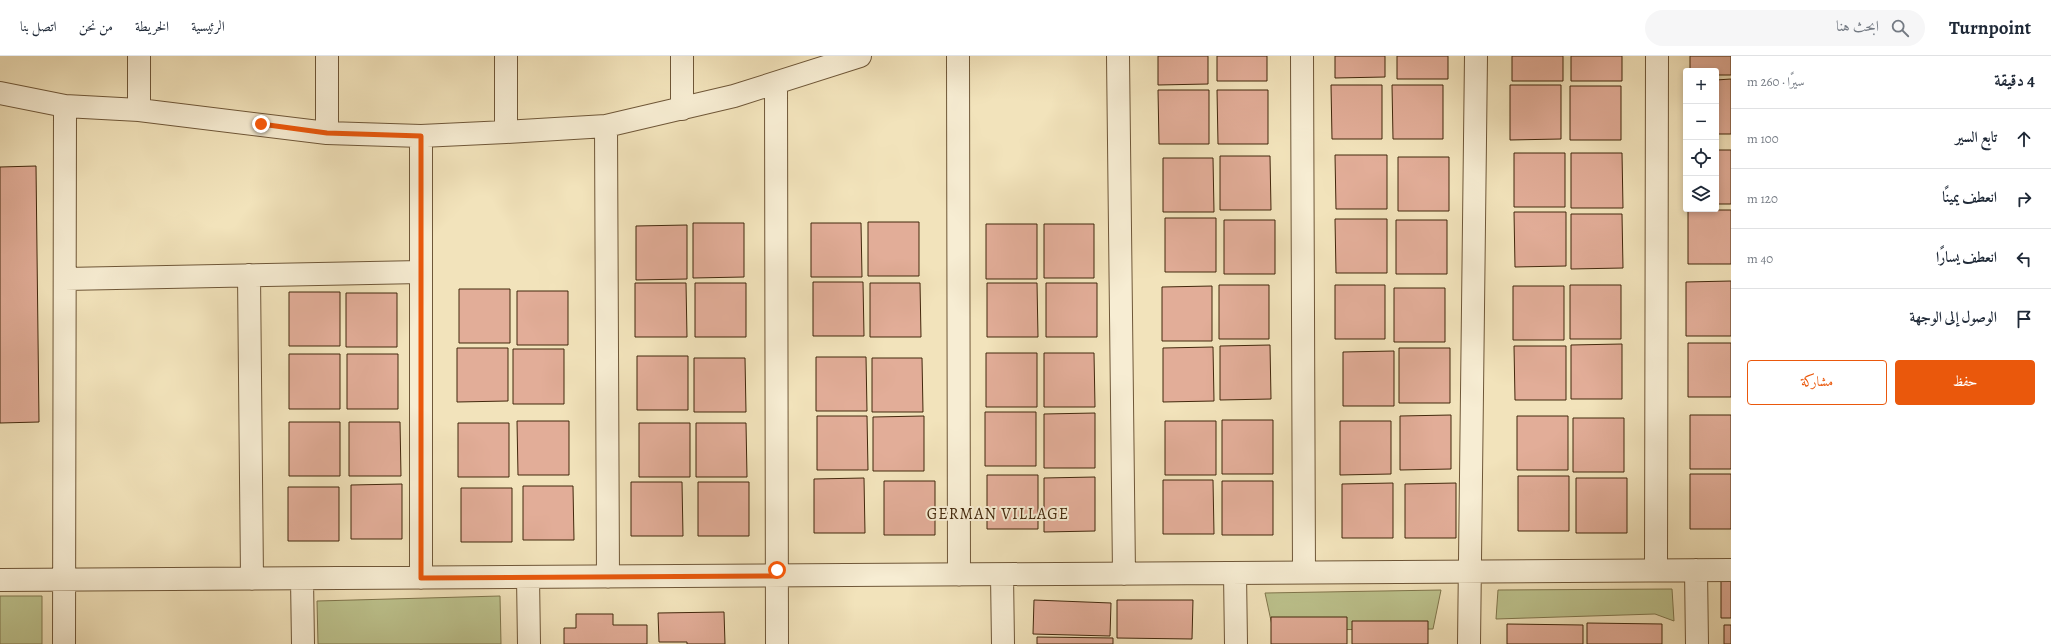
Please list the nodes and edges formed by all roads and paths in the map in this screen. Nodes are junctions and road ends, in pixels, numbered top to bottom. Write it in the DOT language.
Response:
graph roads {
  1 [pos="139,56"];
  2 [pos="327,56"];
  3 [pos="506,56"];
  4 [pos="682,56"];
  5 [pos="860,56"];
  6 [pos="958,56"];
  7 [pos="1118,56"];
  8 [pos="1302,56"];
  9 [pos="1476,56"];
  10 [pos="1657,56"];
  11 [pos="776,84"];
  12 [pos="0,93"];
  13 [pos="65,106"];
  14 [pos="682,109"];
  15 [pos="139,110"];
  16 [pos="606,126"];
  17 [pos="506,132"];
  18 [pos="327,133"];
  19 [pos="421,136"];
  20 [pos="421,272"];
  21 [pos="249,275"];
  22 [pos="64,279"];
  23 [pos="1656,570"];
  24 [pos="1696,570"];
  25 [pos="1731,570"];
  26 [pos="1304,572"];
  27 [pos="1469,572"];
  28 [pos="1235,573"];
  29 [pos="959,574"];
  30 [pos="1002,574"];
  31 [pos="1124,574"];
  32 [pos="777,576"];
  33 [pos="528,577"];
  34 [pos="608,577"];
  35 [pos="421,578"];
  36 [pos="252,579"];
  37 [pos="302,579"];
  38 [pos="0,580"];
  39 [pos="64,580"];
  40 [pos="64,644"];
  41 [pos="303,644"];
  42 [pos="529,644"];
  43 [pos="777,644"];
  44 [pos="1003,644"];
  45 [pos="1236,644"];
  46 [pos="1469,644"];
  47 [pos="1697,644"];
  1 -- 15 [label="street"];
  2 -- 18 [label="street"];
  3 -- 17 [label="street"];
  4 -- 14 [label="street"];
  5 -- 11 [label="street"];
  6 -- 29 [label="street"];
  7 -- 31 [label="street"];
  8 -- 26 [label="street"];
  9 -- 27 [label="street"];
  10 -- 23 [label="street"];
  11 -- 14 [label="street"];
  11 -- 32 [label="street"];
  12 -- 13 [label="street"];
  13 -- 15 [label="street"];
  13 -- 22 [label="street"];
  14 -- 16 [label="street"];
  15 -- 18 [label="street"];
  16 -- 17 [label="street"];
  16 -- 34 [label="street"];
  17 -- 19 [label="street"];
  18 -- 19 [label="street"];
  19 -- 20 [label="street"];
  20 -- 21 [label="street"];
  20 -- 35 [label="street"];
  21 -- 22 [label="street"];
  21 -- 36 [label="street"];
  22 -- 39 [label="street"];
  23 -- 24 [label="street"];
  23 -- 27 [label="street"];
  24 -- 25 [label="street"];
  24 -- 47 [label="street"];
  26 -- 27 [label="street"];
  26 -- 28 [label="street"];
  27 -- 46 [label="street"];
  28 -- 31 [label="street"];
  28 -- 45 [label="street"];
  29 -- 30 [label="street"];
  29 -- 32 [label="street"];
  30 -- 31 [label="street"];
  30 -- 44 [label="street"];
  32 -- 34 [label="street"];
  32 -- 43 [label="street"];
  33 -- 34 [label="street"];
  33 -- 35 [label="street"];
  33 -- 42 [label="street"];
  35 -- 37 [label="street"];
  36 -- 37 [label="street"];
  36 -- 39 [label="street"];
  37 -- 41 [label="street"];
  38 -- 39 [label="street"];
  39 -- 40 [label="street"];
}
